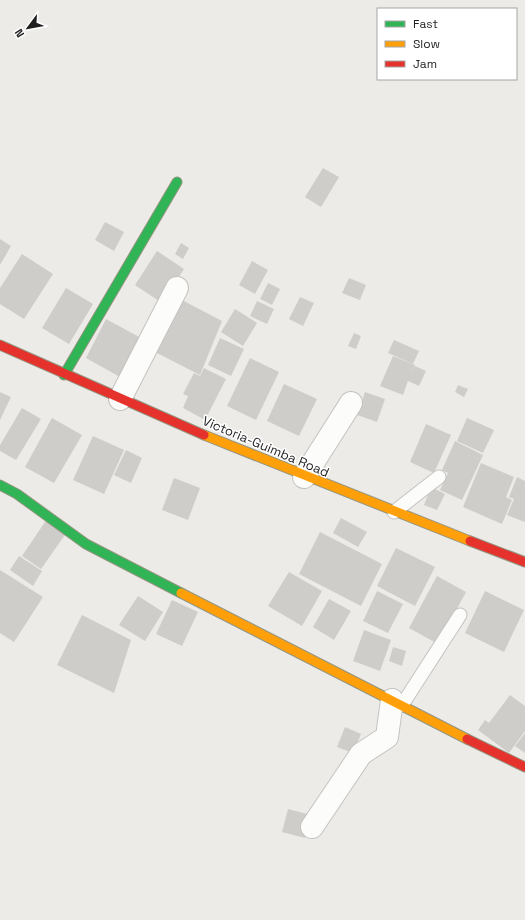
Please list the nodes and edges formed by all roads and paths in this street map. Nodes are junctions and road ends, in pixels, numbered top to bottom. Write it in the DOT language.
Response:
graph roads {
  1 [pos="177,182"];
  2 [pos="177,288"];
  3 [pos="0,345"];
  4 [pos="64,375"];
  5 [pos="120,399"];
  6 [pos="351,403"];
  7 [pos="304,477"];
  8 [pos="439,477"];
  9 [pos="0,485"];
  10 [pos="394,512"];
  11 [pos="525,562"];
  12 [pos="460,615"];
  13 [pos="397,702"];
  14 [pos="525,767"];
  15 [pos="312,827"];
  1 -- 4 [label="street"];
  2 -- 5 [label="street"];
  3 -- 4 [label="street, Victoria-Guimba Road"];
  4 -- 5 [label="street, Victoria-Guimba Road"];
  5 -- 7 [label="street, Victoria-Guimba Road"];
  6 -- 7 [label="street"];
  7 -- 10 [label="street, Victoria-Guimba Road"];
  8 -- 10 [label="lane"];
  9 -- 13 [label="street"];
  10 -- 11 [label="street, Victoria-Guimba Road"];
  12 -- 13 [label="lane"];
  13 -- 14 [label="street"];
  13 -- 15 [label="street"];
}
